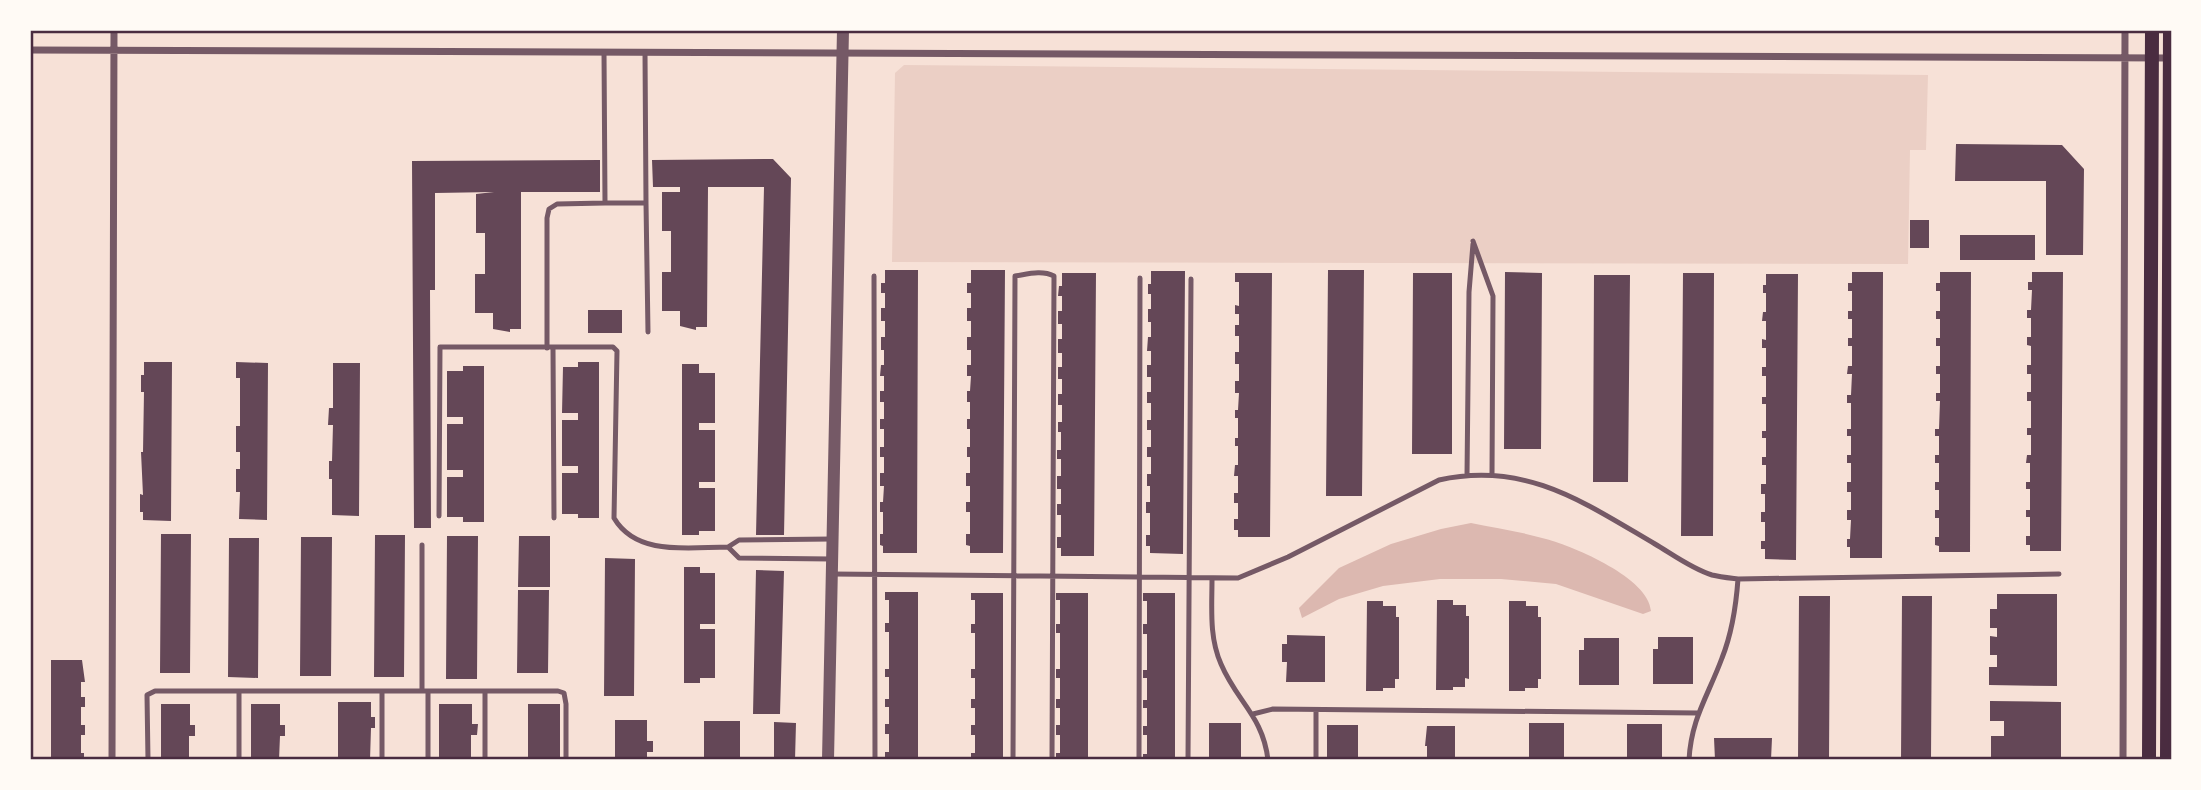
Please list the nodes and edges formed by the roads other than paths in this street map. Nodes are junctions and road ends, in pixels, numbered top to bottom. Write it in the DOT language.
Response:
graph roads {
  1 [pos="114,30"];
  2 [pos="843,30"];
  3 [pos="2125,30"];
  4 [pos="2152,30"];
  5 [pos="2170,30"];
  6 [pos="30,50"];
  7 [pos="114,50"];
  8 [pos="604,52"];
  9 [pos="645,52"];
  10 [pos="842,53"];
  11 [pos="2125,58"];
  12 [pos="2151,58"];
  13 [pos="2170,58"];
  14 [pos="605,203"];
  15 [pos="646,203"];
  16 [pos="874,276"];
  17 [pos="1140,278"];
  18 [pos="1191,279"];
  19 [pos="648,332"];
  20 [pos="550,348"];
  21 [pos="1492,474"];
  22 [pos="1467,475"];
  23 [pos="439,516"];
  24 [pos="554,518"];
  25 [pos="832,539"];
  26 [pos="422,545"];
  27 [pos="728,547"];
  28 [pos="832,559"];
  29 [pos="832,574"];
  30 [pos="2059,574"];
  31 [pos="874,575"];
  32 [pos="1014,576"];
  33 [pos="1053,577"];
  34 [pos="1139,578"];
  35 [pos="1189,578"];
  36 [pos="1212,579"];
  37 [pos="1738,579"];
  38 [pos="239,691"];
  39 [pos="382,691"];
  40 [pos="425,691"];
  41 [pos="485,691"];
  42 [pos="1317,710"];
  43 [pos="1698,713"];
  44 [pos="1252,714"];
  45 [pos="112,760"];
  46 [pos="148,760"];
  47 [pos="239,760"];
  48 [pos="382,760"];
  49 [pos="428,760"];
  50 [pos="485,760"];
  51 [pos="566,760"];
  52 [pos="828,760"];
  53 [pos="875,760"];
  54 [pos="1013,760"];
  55 [pos="1052,760"];
  56 [pos="1139,760"];
  57 [pos="1188,760"];
  58 [pos="1268,760"];
  59 [pos="1316,760"];
  60 [pos="1689,760"];
  61 [pos="2123,760"];
  62 [pos="2149,760"];
  63 [pos="2167,760"];
  1 -- 7 [label="street"];
  2 -- 10 [label="street"];
  3 -- 11 [label="street"];
  4 -- 12 [label="main road"];
  5 -- 13 [label="main road"];
  6 -- 7 [label="street"];
  7 -- 8 [label="street"];
  7 -- 45 [label="street"];
  8 -- 9 [label="street"];
  8 -- 14 [label="lane"];
  9 -- 10 [label="street"];
  9 -- 15 [label="lane"];
  10 -- 11 [label="street"];
  10 -- 25 [label="street"];
  11 -- 12 [label="street"];
  11 -- 61 [label="street"];
  12 -- 13 [label="street"];
  12 -- 62 [label="main road"];
  13 -- 63 [label="main road"];
  14 -- 15 [label="lane"];
  14 -- 20 [label="lane"];
  15 -- 19 [label="lane"];
  16 -- 31 [label="lane"];
  17 -- 34 [label="lane"];
  18 -- 35 [label="lane"];
  20 -- 23 [label="lane"];
  20 -- 24 [label="lane"];
  20 -- 27 [label="lane"];
  21 -- 22 [label="lane"];
  21 -- 22 [label="lane"];
  21 -- 37 [label="lane"];
  22 -- 36 [label="lane"];
  25 -- 27 [label="lane"];
  25 -- 28 [label="street"];
  26 -- 40 [label="lane"];
  27 -- 28 [label="lane"];
  28 -- 29 [label="street"];
  29 -- 31 [label="lane"];
  29 -- 52 [label="street"];
  30 -- 37 [label="lane"];
  31 -- 32 [label="lane"];
  31 -- 53 [label="lane"];
  32 -- 33 [label="lane"];
  32 -- 33 [label="lane"];
  32 -- 54 [label="lane"];
  33 -- 34 [label="lane"];
  33 -- 55 [label="lane"];
  34 -- 35 [label="lane"];
  34 -- 56 [label="lane"];
  35 -- 36 [label="lane"];
  35 -- 57 [label="lane"];
  36 -- 44 [label="lane"];
  37 -- 43 [label="lane"];
  38 -- 39 [label="lane"];
  38 -- 46 [label="lane"];
  38 -- 47 [label="lane"];
  39 -- 40 [label="lane"];
  39 -- 48 [label="lane"];
  40 -- 41 [label="lane"];
  40 -- 49 [label="lane"];
  41 -- 50 [label="lane"];
  41 -- 51 [label="lane"];
  42 -- 43 [label="lane"];
  42 -- 44 [label="lane"];
  42 -- 59 [label="lane"];
  43 -- 60 [label="lane"];
  44 -- 58 [label="lane"];
}
